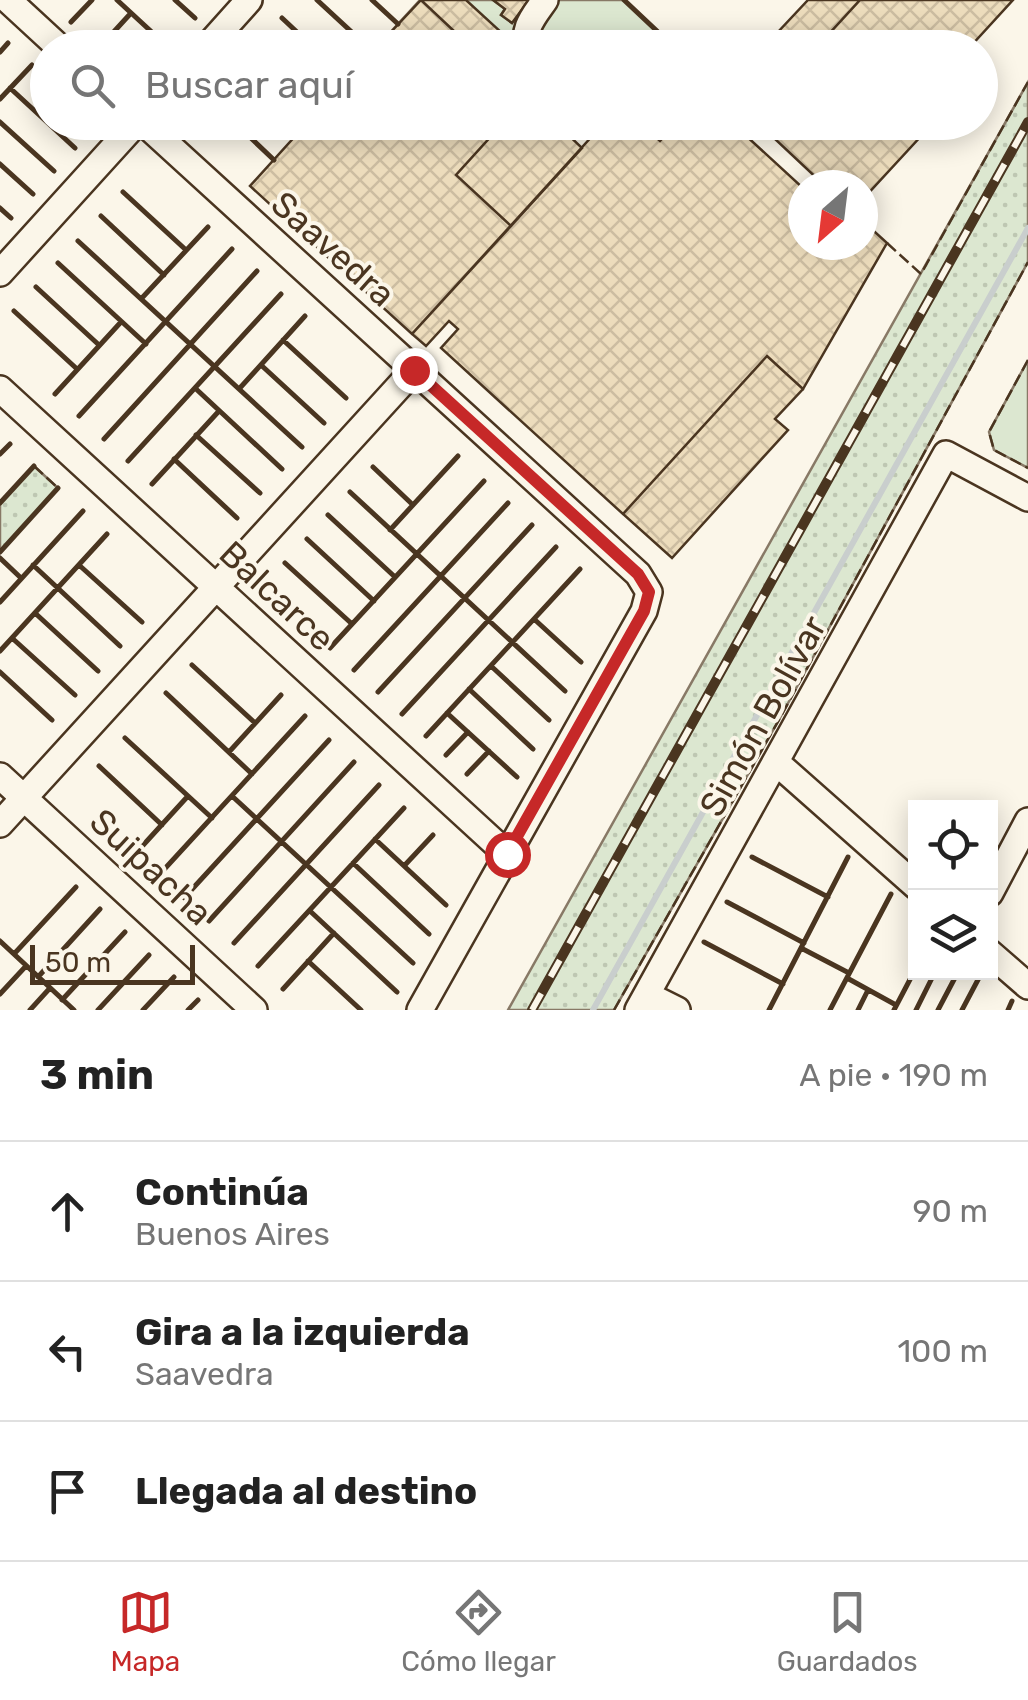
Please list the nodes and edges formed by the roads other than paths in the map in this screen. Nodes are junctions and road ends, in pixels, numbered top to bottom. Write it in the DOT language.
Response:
graph roads {
  1 [pos="8,0"];
  2 [pos="249,0"];
  3 [pos="544,0"];
  4 [pos="40,30"];
  5 [pos="222,30"];
  6 [pos="527,30"];
  7 [pos="123,140"];
  8 [pos="160,140"];
  9 [pos="0,273"];
  10 [pos="414,370"];
  11 [pos="0,389"];
  12 [pos="1028,498"];
  13 [pos="216,588"];
  14 [pos="777,763"];
  15 [pos="0,776"];
  16 [pos="23,798"];
  17 [pos="1028,822"];
  18 [pos="0,824"];
  19 [pos="507,854"];
  20 [pos="908,879"];
  21 [pos="991,890"];
  22 [pos="998,960"];
  23 [pos="1028,986"];
  24 [pos="643,1002"];
  25 [pos="254,1010"];
  26 [pos="420,1010"];
  27 [pos="677,1010"];
  1 -- 4 [label="street"];
  2 -- 5 [label="street"];
  3 -- 6 [label="street"];
  7 -- 9 [label="street"];
  8 -- 10 [label="street, Saavedra"];
  10 -- 13 [label="street"];
  10 -- 19 [label="street, Saavedra"];
  11 -- 13 [label="street, Balcarce"];
  12 -- 14 [label="street, Simón Bolívar"];
  13 -- 16 [label="street"];
  13 -- 19 [label="street, Balcarce"];
  14 -- 20 [label="street"];
  14 -- 24 [label="street, Simón Bolívar"];
  15 -- 16 [label="street, Suipacha"];
  16 -- 18 [label="street"];
  16 -- 25 [label="street, Suipacha"];
  17 -- 21 [label="street"];
  19 -- 26 [label="street"];
  22 -- 23 [label="street"];
  24 -- 27 [label="street"];
}
